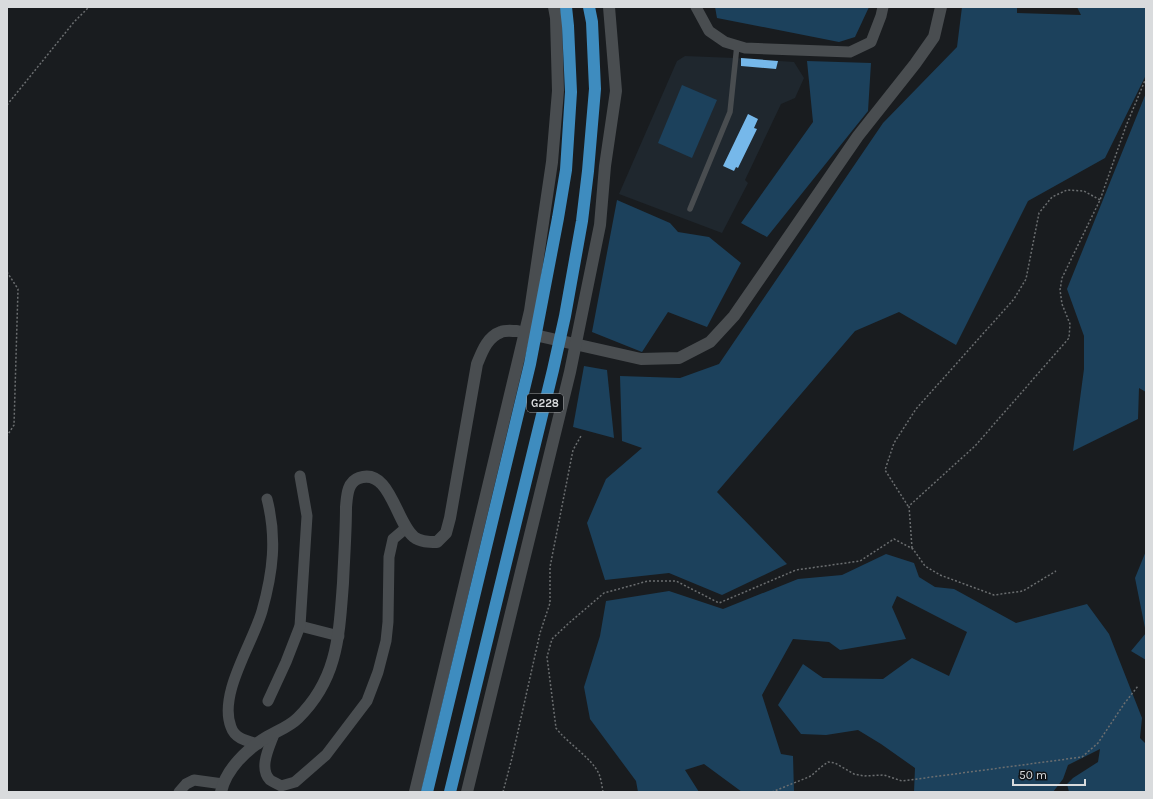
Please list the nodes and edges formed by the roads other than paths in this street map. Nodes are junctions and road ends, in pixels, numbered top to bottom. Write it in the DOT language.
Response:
graph roads {
  1 [pos="554,7"];
  2 [pos="566,7"];
  3 [pos="588,7"];
  4 [pos="609,7"];
  5 [pos="696,7"];
  6 [pos="883,7"];
  7 [pos="942,7"];
  8 [pos="737,45"];
  9 [pos="690,209"];
  10 [pos="531,334"];
  11 [pos="559,341"];
  12 [pos="576,344"];
  13 [pos="300,476"];
  14 [pos="267,499"];
  15 [pos="406,528"];
  16 [pos="300,626"];
  17 [pos="339,636"];
  18 [pos="268,700"];
  19 [pos="274,734"];
  20 [pos="258,744"];
  21 [pos="222,788"];
  22 [pos="179,792"];
  23 [pos="415,792"];
  24 [pos="427,792"];
  25 [pos="450,792"];
  26 [pos="467,792"];
  1 -- 10 [label="street"];
  2 -- 10 [label="highway, G228"];
  3 -- 11 [label="highway, G228"];
  4 -- 12 [label="street"];
  5 -- 8 [label="street"];
  6 -- 8 [label="street"];
  7 -- 12 [label="street"];
  8 -- 9 [label="lane"];
  10 -- 11 [label="street"];
  10 -- 15 [label="street"];
  10 -- 23 [label="street"];
  10 -- 24 [label="highway, G228"];
  11 -- 12 [label="street"];
  11 -- 25 [label="highway, G228"];
  12 -- 26 [label="street"];
  13 -- 16 [label="street"];
  14 -- 20 [label="street"];
  15 -- 17 [label="street"];
  15 -- 19 [label="street"];
  16 -- 17 [label="street"];
  16 -- 18 [label="street"];
  17 -- 19 [label="street"];
  19 -- 20 [label="street"];
  20 -- 21 [label="street"];
  21 -- 22 [label="street"];
}
